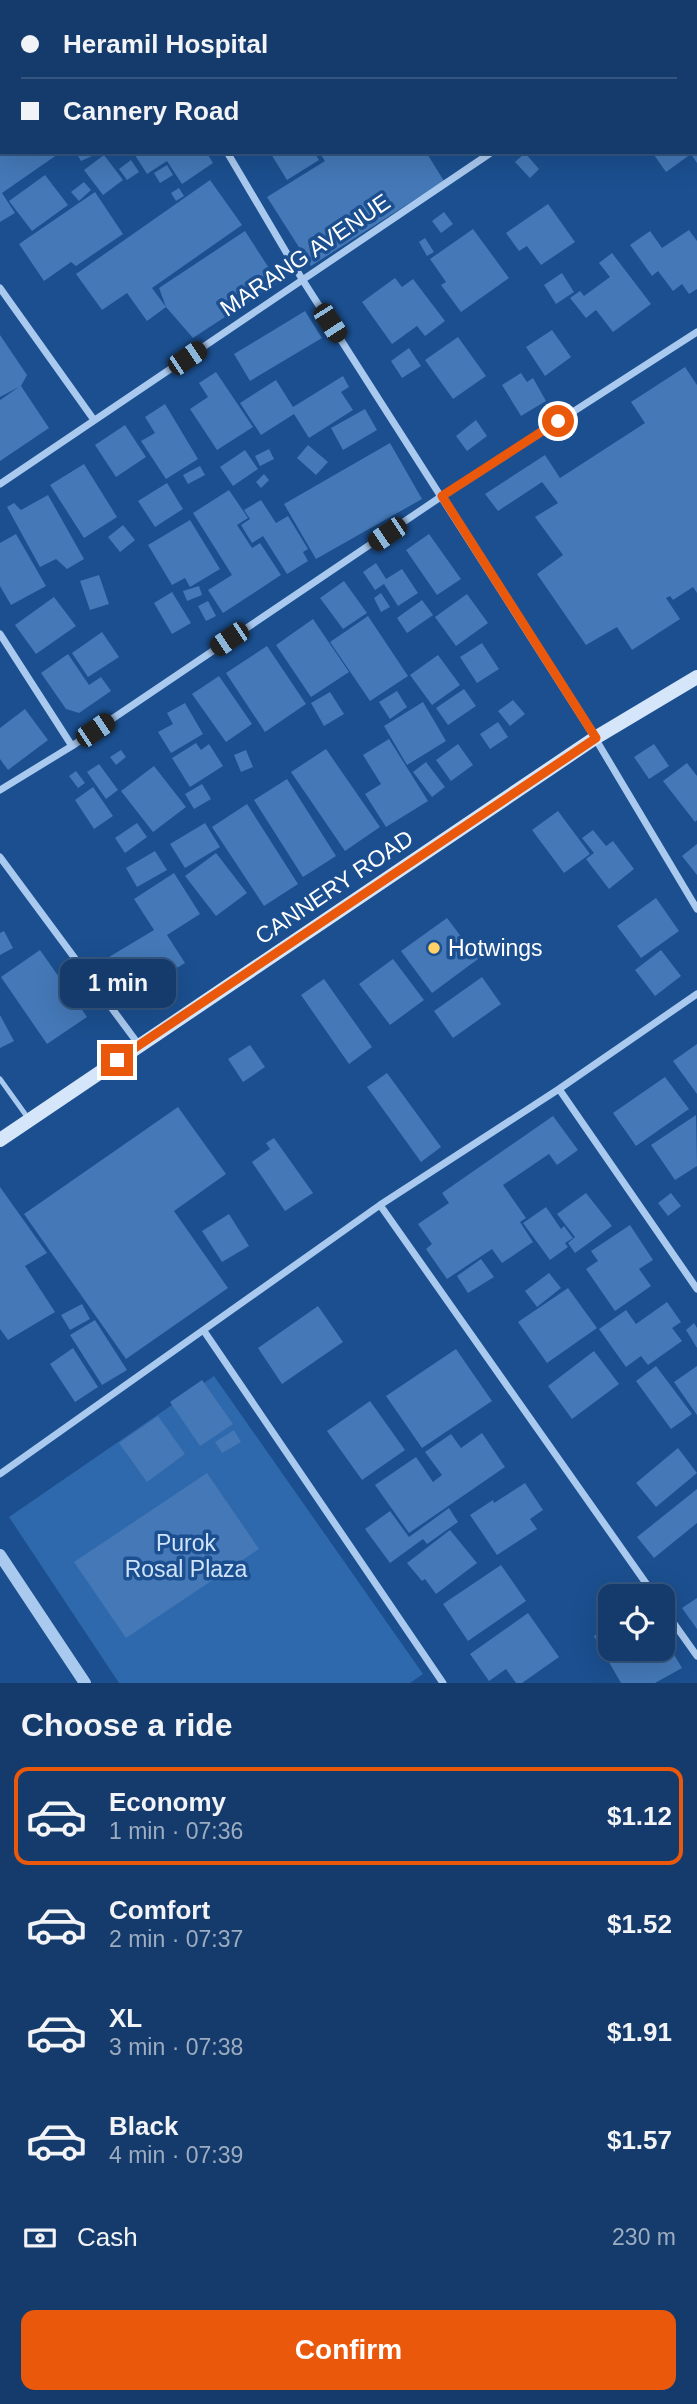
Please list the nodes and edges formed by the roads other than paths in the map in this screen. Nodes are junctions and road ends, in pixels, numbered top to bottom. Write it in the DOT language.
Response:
graph roads {
  1 [pos="228,154"];
  2 [pos="489,154"];
  3 [pos="302,279"];
  4 [pos="0,288"];
  5 [pos="697,332"];
  6 [pos="94,420"];
  7 [pos="0,484"];
  8 [pos="442,496"];
  9 [pos="0,634"];
  10 [pos="697,677"];
  11 [pos="596,738"];
  12 [pos="72,746"];
  13 [pos="0,790"];
  14 [pos="0,857"];
  15 [pos="697,909"];
  16 [pos="697,994"];
  17 [pos="139,1045"];
  18 [pos="0,1079"];
  19 [pos="559,1089"];
  20 [pos="29,1120"];
  21 [pos="0,1140"];
  22 [pos="380,1205"];
  23 [pos="697,1289"];
  24 [pos="204,1331"];
  25 [pos="0,1474"];
  26 [pos="0,1555"];
  27 [pos="647,1584"];
  28 [pos="675,1625"];
  29 [pos="697,1656"];
  30 [pos="85,1683"];
  31 [pos="443,1683"];
  1 -- 3 [label="street"];
  2 -- 3 [label="street, MARANG AVENUE"];
  3 -- 6 [label="street, MARANG AVENUE"];
  3 -- 8 [label="street"];
  4 -- 6 [label="street"];
  5 -- 8 [label="street"];
  6 -- 7 [label="street, MARANG AVENUE"];
  8 -- 11 [label="street"];
  8 -- 12 [label="street"];
  9 -- 12 [label="street"];
  10 -- 11 [label="main road, CANNERY ROAD"];
  11 -- 15 [label="street"];
  11 -- 17 [label="main road, CANNERY ROAD"];
  12 -- 13 [label="street"];
  14 -- 17 [label="street"];
  16 -- 19 [label="street"];
  17 -- 20 [label="main road, CANNERY ROAD"];
  18 -- 20 [label="lane"];
  19 -- 22 [label="street"];
  19 -- 23 [label="street"];
  20 -- 21 [label="main road, CANNERY ROAD"];
  22 -- 24 [label="street"];
  22 -- 27 [label="street"];
  24 -- 25 [label="street"];
  24 -- 31 [label="street"];
  26 -- 30 [label="street"];
  28 -- 29 [label="street"];
}
